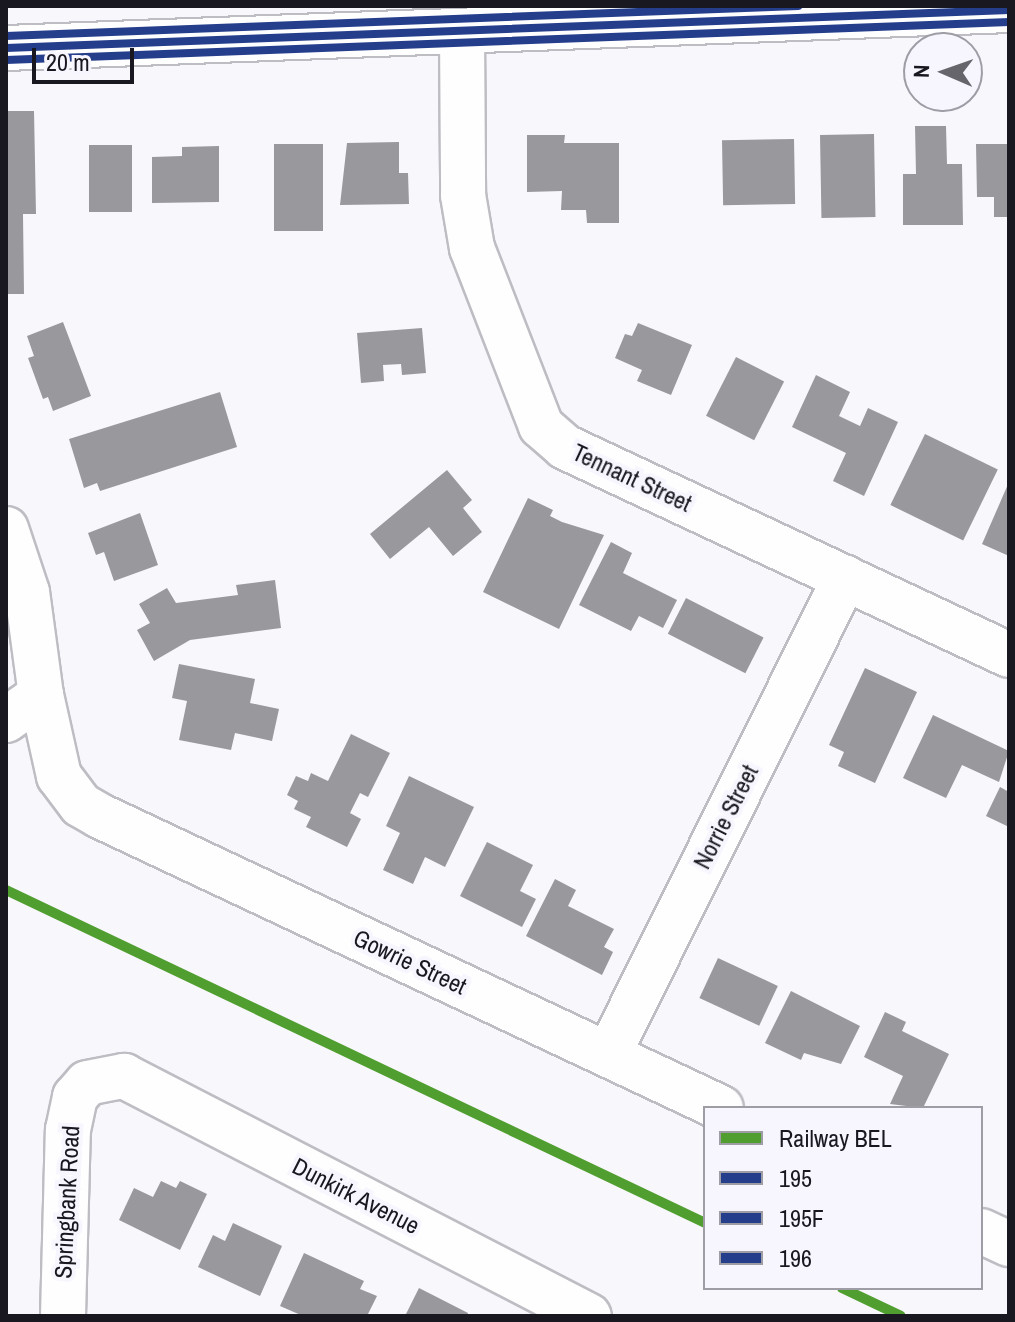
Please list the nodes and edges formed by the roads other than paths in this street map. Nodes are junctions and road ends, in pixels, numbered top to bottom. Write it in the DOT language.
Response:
graph roads {
  1 [pos="792,6"];
  2 [pos="1009,10"];
  3 [pos="564,17"];
  4 [pos="732,19"];
  5 [pos="462,32"];
  6 [pos="6,48"];
  7 [pos="6,529"];
  8 [pos="845,578"];
  9 [pos="1009,655"];
  10 [pos="41,695"];
  11 [pos="6,720"];
  12 [pos="608,1055"];
  13 [pos="124,1076"];
  14 [pos="717,1106"];
  15 [pos="983,1232"];
  16 [pos="1009,1244"];
  17 [pos="63,1316"];
  18 [pos="589,1316"];
  1 -- 4 [label="street"];
  2 -- 4 [label="street"];
  3 -- 4 [label="street"];
  3 -- 5 [label="street"];
  5 -- 6 [label="street"];
  5 -- 8 [label="street, Tennant Street"];
  7 -- 10 [label="street, Gowrie Street"];
  8 -- 9 [label="street, Tennant Street"];
  8 -- 12 [label="street, Norrie Street"];
  10 -- 11 [label="street"];
  10 -- 12 [label="street, Gowrie Street"];
  12 -- 14 [label="street, Gowrie Street"];
  13 -- 17 [label="street, Springbank Road"];
  13 -- 18 [label="street, Dunkirk Avenue"];
  15 -- 16 [label="street"];
}
